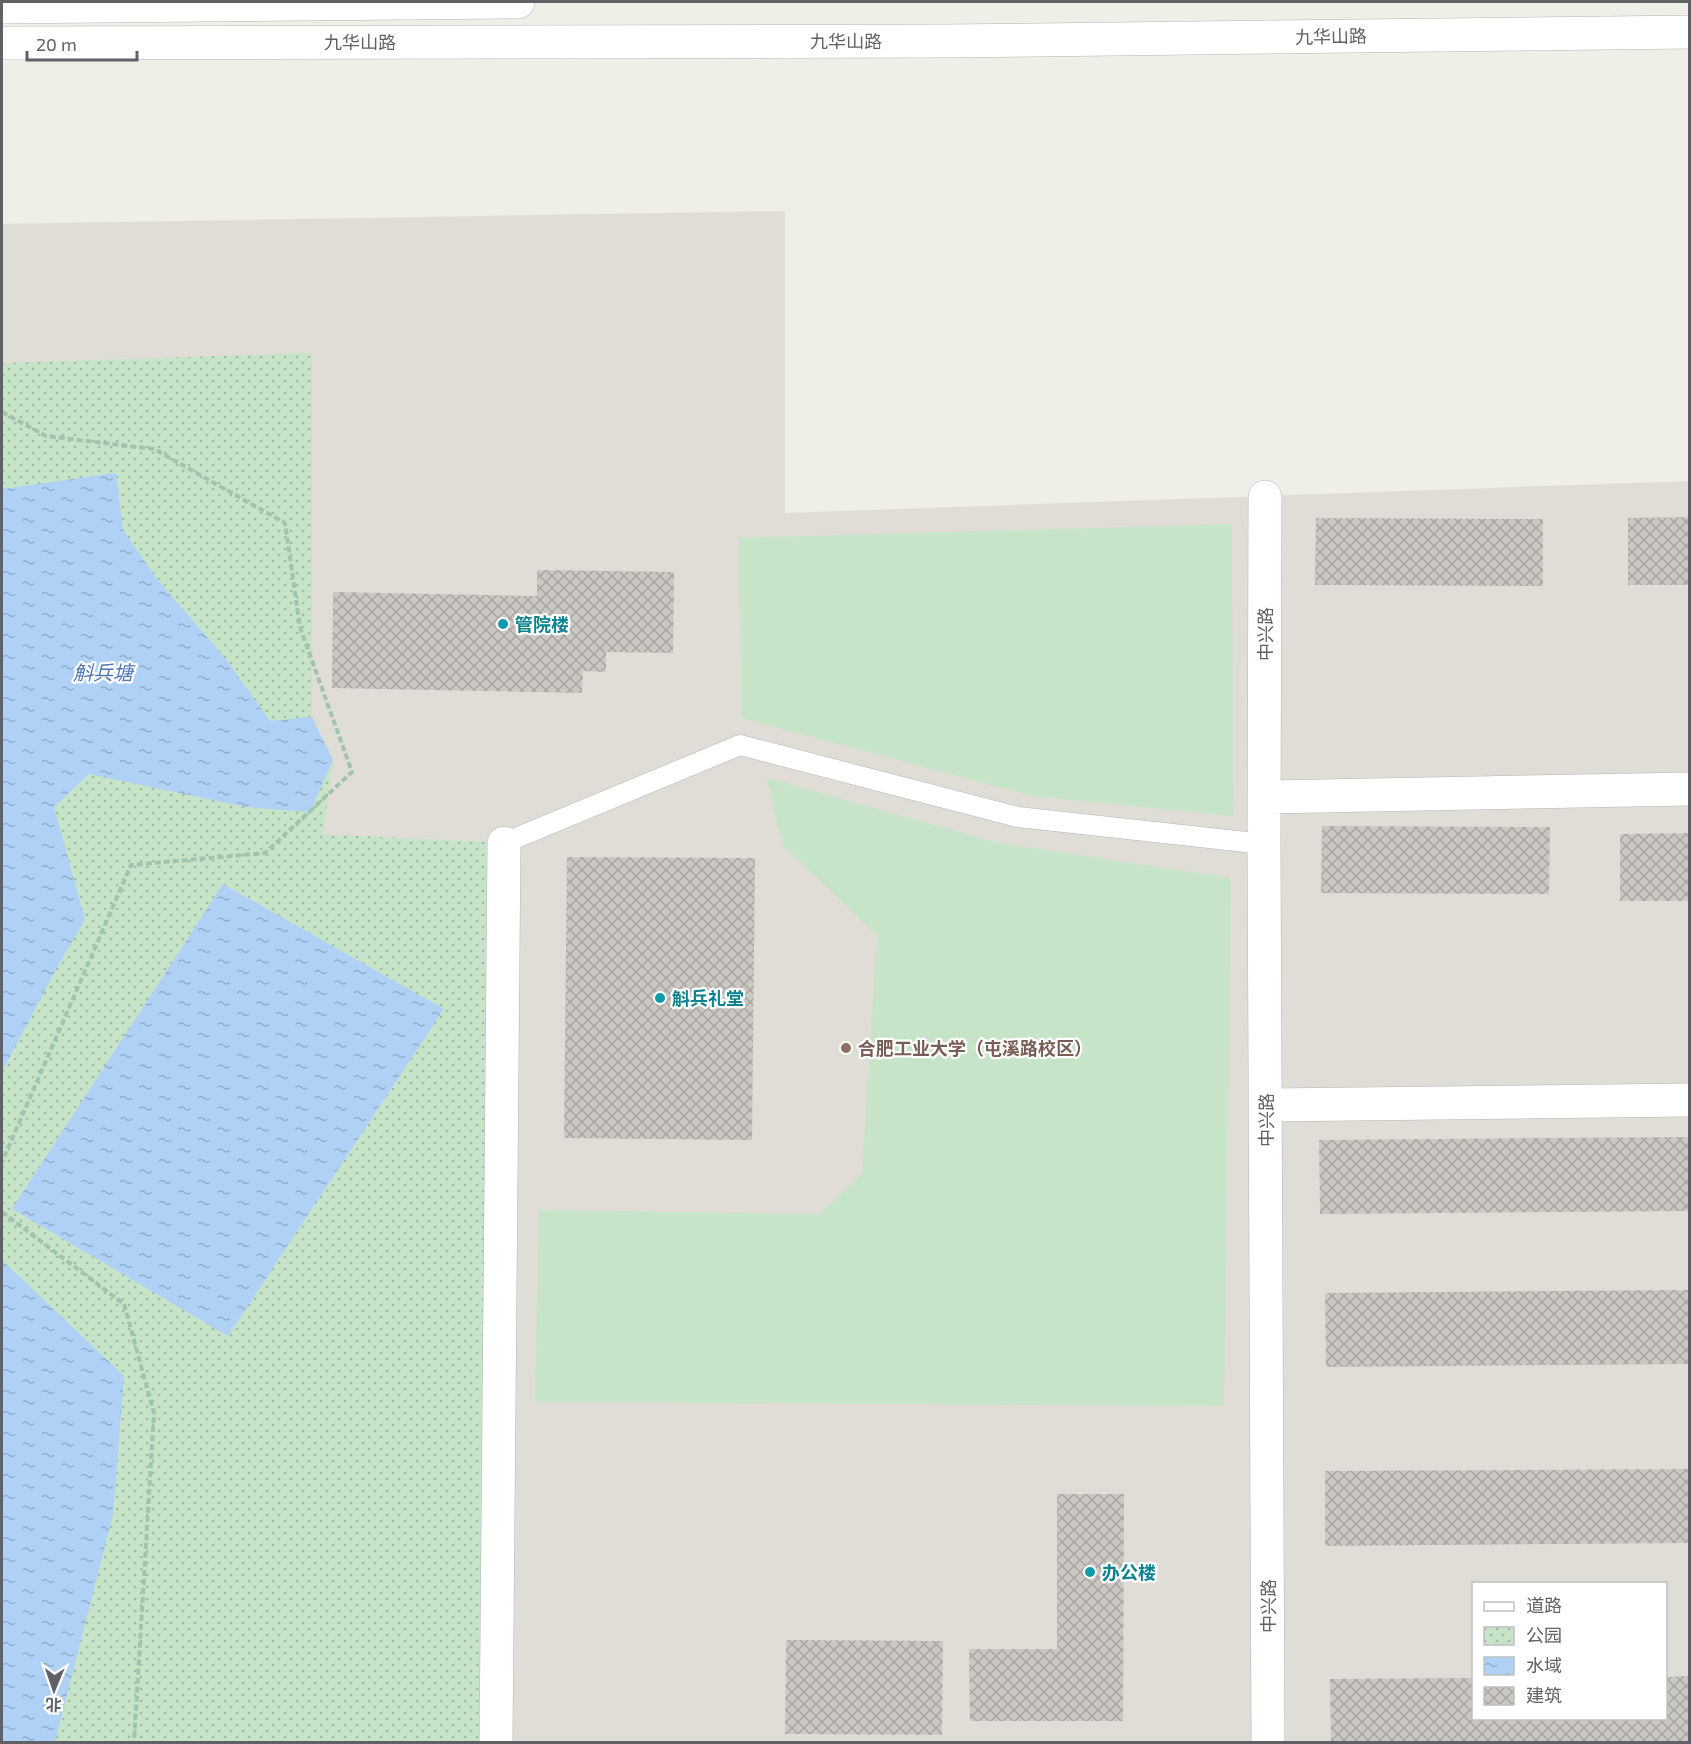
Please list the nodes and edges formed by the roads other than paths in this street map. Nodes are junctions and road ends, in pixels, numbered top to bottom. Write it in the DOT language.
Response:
graph roads {
  1 [pos="518,2"];
  2 [pos="246,3"];
  3 [pos="2,7"];
  4 [pos="1689,32"];
  5 [pos="2,43"];
  6 [pos="1265,497"];
  7 [pos="1689,789"];
  8 [pos="1264,797"];
  9 [pos="504,843"];
  10 [pos="1264,844"];
  11 [pos="1689,1100"];
  12 [pos="1266,1105"];
  13 [pos="496,1743"];
  14 [pos="1268,1743"];
  1 -- 2 [label="street"];
  2 -- 3 [label="street"];
  4 -- 5 [label="street, 九华山路"];
  6 -- 8 [label="street, 中兴路"];
  7 -- 8 [label="street"];
  8 -- 10 [label="street, 中兴路"];
  9 -- 10 [label="lane"];
  9 -- 13 [label="street"];
  10 -- 12 [label="street, 中兴路"];
  11 -- 12 [label="street"];
  12 -- 14 [label="street, 中兴路"];
}
